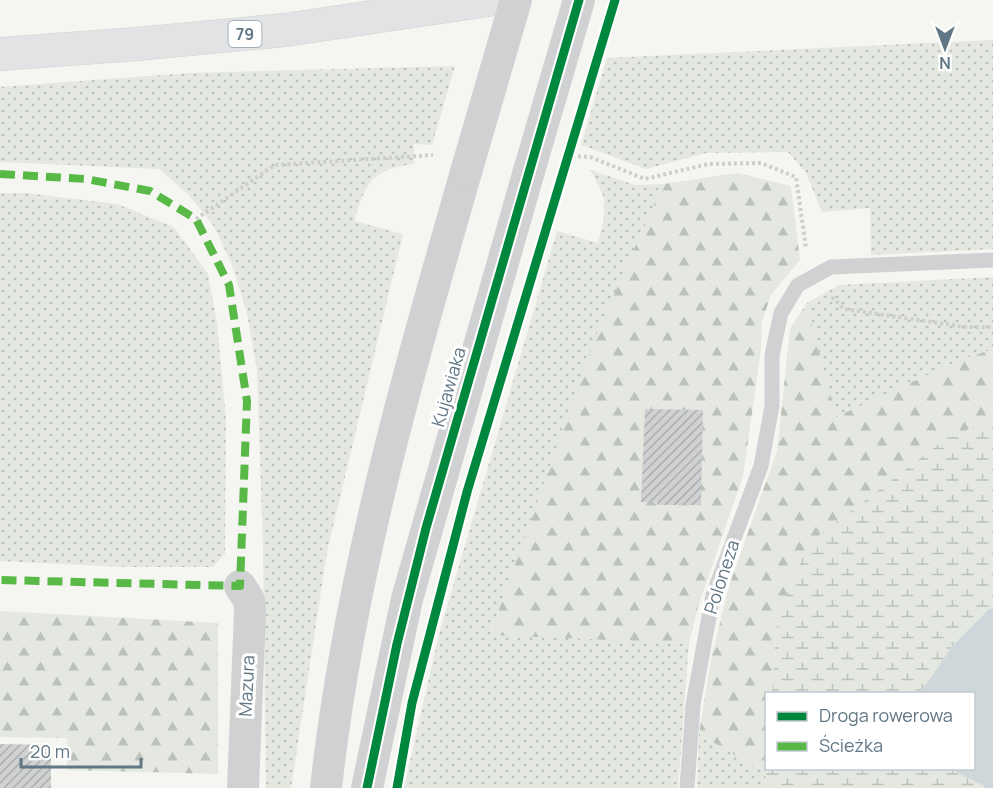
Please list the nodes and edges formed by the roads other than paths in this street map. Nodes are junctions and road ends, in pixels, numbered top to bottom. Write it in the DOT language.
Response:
graph roads {
  1 [pos="488,0"];
  2 [pos="516,0"];
  3 [pos="579,0"];
  4 [pos="0,54"];
  5 [pos="993,260"];
  6 [pos="240,586"];
  7 [pos="243,788"];
  8 [pos="326,788"];
  9 [pos="367,788"];
  10 [pos="687,788"];
  1 -- 4 [label="highway, 79"];
  2 -- 8 [label="street, bridge"];
  3 -- 9 [label="street, Kujawiaka, bridge"];
  5 -- 10 [label="lane, Poloneza"];
  6 -- 7 [label="street, Mazura"];
}
